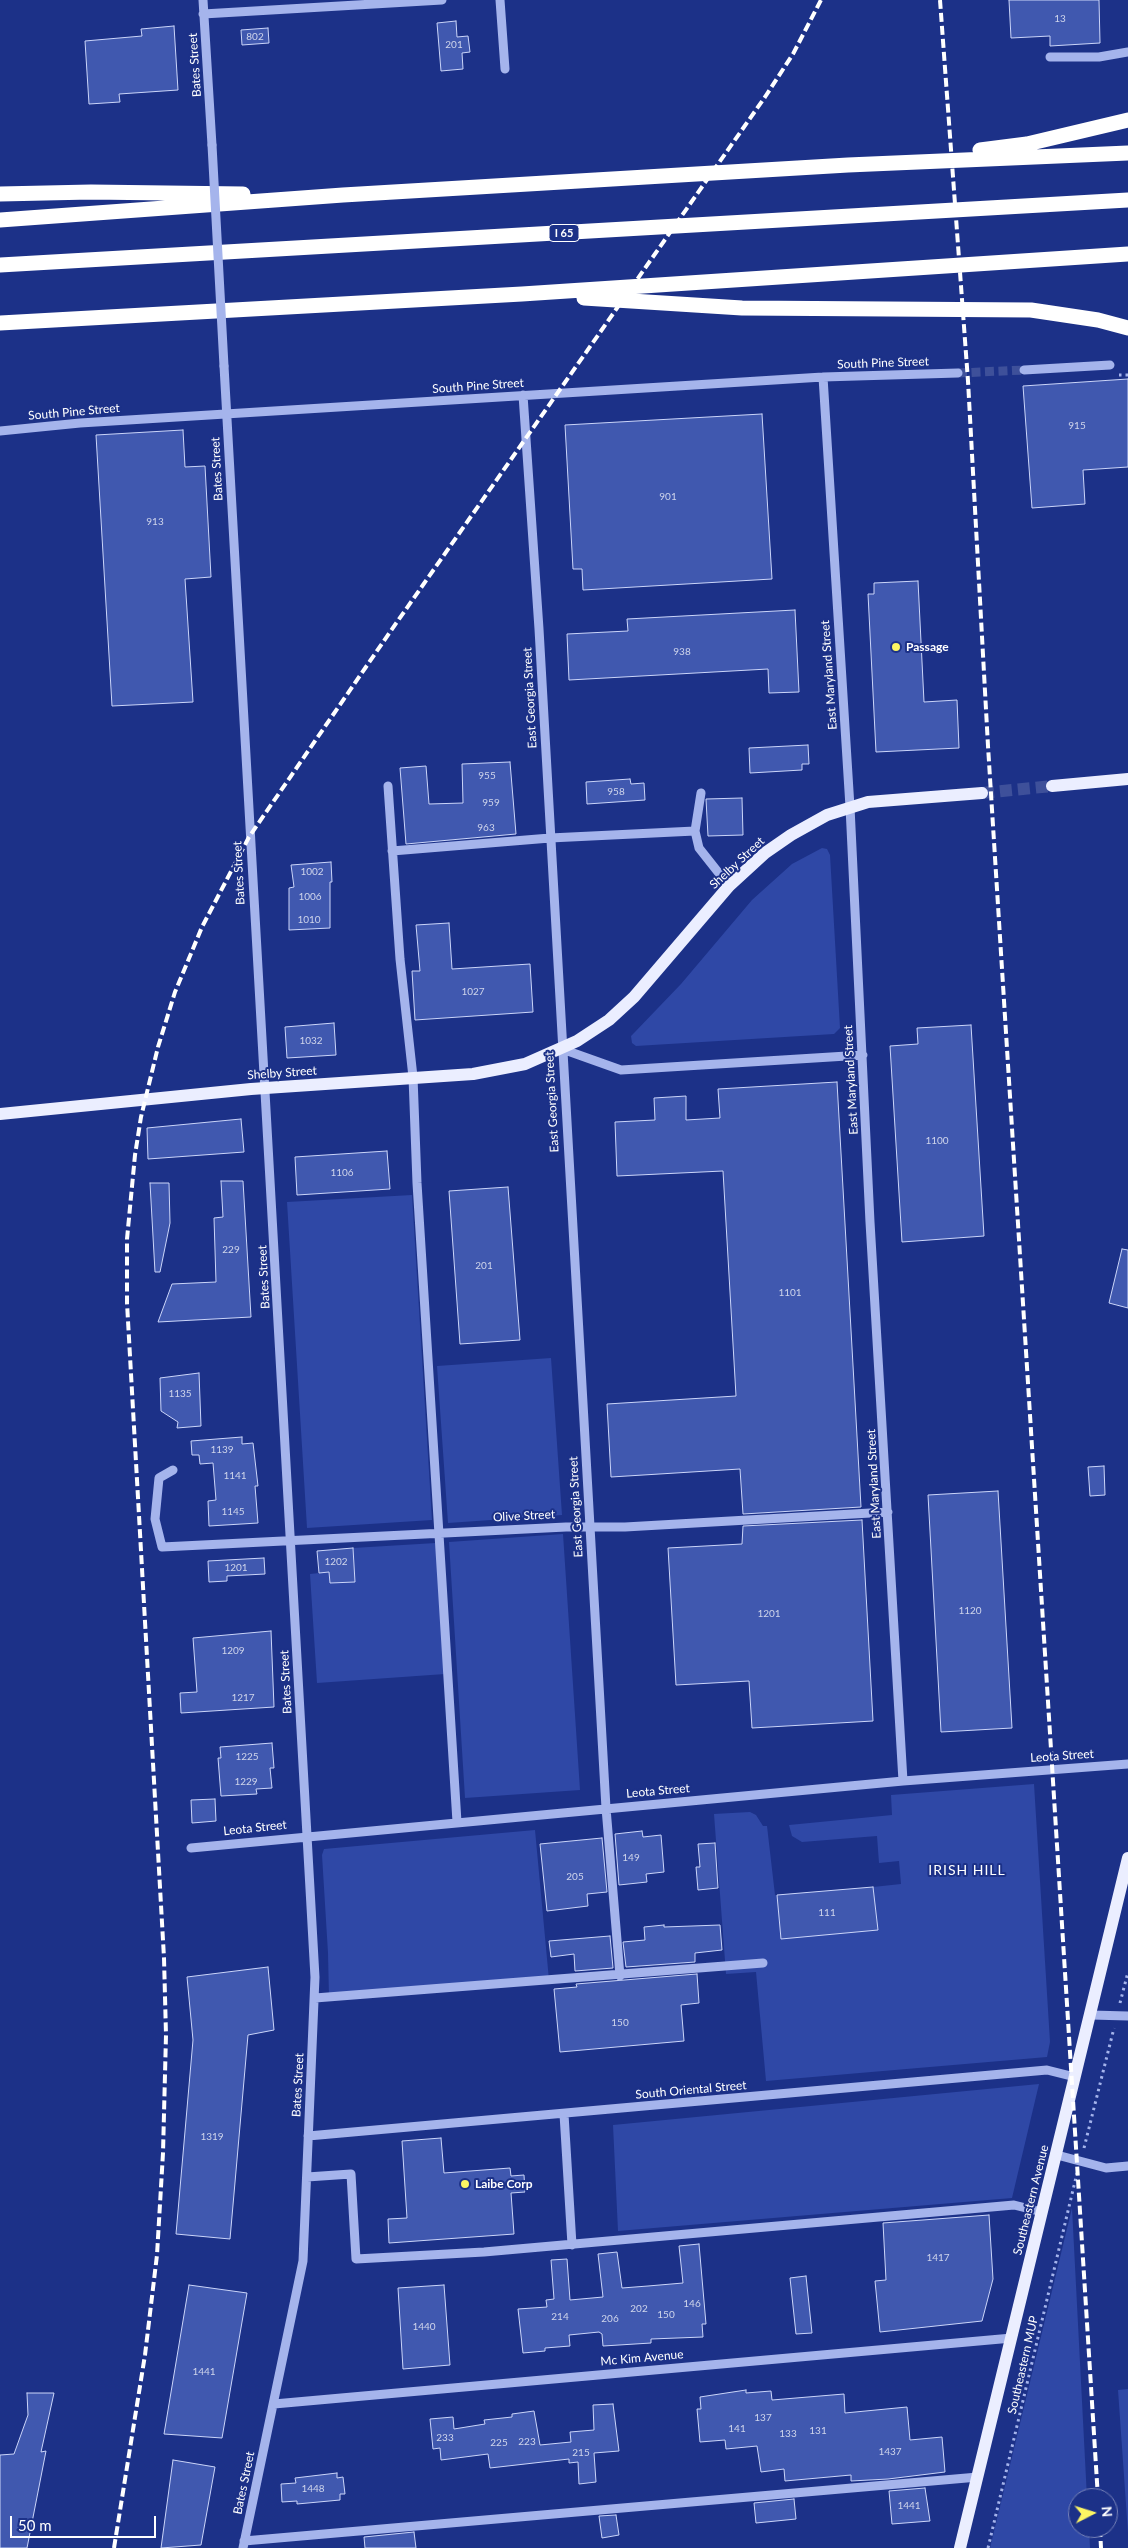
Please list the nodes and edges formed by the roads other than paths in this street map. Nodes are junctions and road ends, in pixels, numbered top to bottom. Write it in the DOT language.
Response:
graph roads {
  1 [pos="203,0"];
  2 [pos="442,0"];
  3 [pos="500,0"];
  4 [pos="204,14"];
  5 [pos="1128,52"];
  6 [pos="1050,57"];
  7 [pos="505,69"];
  8 [pos="1128,120"];
  9 [pos="1128,153"];
  10 [pos="848,165"];
  11 [pos="0,194"];
  12 [pos="343,195"];
  13 [pos="1128,200"];
  14 [pos="0,220"];
  15 [pos="1128,254"];
  16 [pos="0,265"];
  17 [pos="522,294"];
  18 [pos="0,323"];
  19 [pos="1128,328"];
  20 [pos="1110,365"];
  21 [pos="1024,370"];
  22 [pos="958,373"];
  23 [pos="823,377"];
  24 [pos="523,395"];
  25 [pos="227,414"];
  26 [pos="0,431"];
  27 [pos="1128,779"];
  28 [pos="388,786"];
  29 [pos="1052,786"];
  30 [pos="701,793"];
  31 [pos="982,793"];
  32 [pos="850,807"];
  33 [pos="695,831"];
  34 [pos="550,838"];
  35 [pos="392,851"];
  36 [pos="729,886"];
  37 [pos="562,1049"];
  38 [pos="863,1055"];
  39 [pos="413,1077"];
  40 [pos="266,1088"];
  41 [pos="0,1114"];
  42 [pos="173,1470"];
  43 [pos="888,1512"];
  44 [pos="590,1526"];
  45 [pos="440,1533"];
  46 [pos="291,1541"];
  47 [pos="1128,1764"];
  48 [pos="904,1781"];
  49 [pos="606,1808"];
  50 [pos="457,1822"];
  51 [pos="307,1835"];
  52 [pos="191,1848"];
  53 [pos="1128,1858"];
  54 [pos="763,1963"];
  55 [pos="620,1976"];
  56 [pos="315,1998"];
  57 [pos="1091,2015"];
  58 [pos="1128,2016"];
  59 [pos="1076,2077"];
  60 [pos="564,2114"];
  61 [pos="308,2136"];
  62 [pos="1057,2154"];
  63 [pos="1128,2166"];
  64 [pos="307,2176"];
  65 [pos="1042,2212"];
  66 [pos="572,2244"];
  67 [pos="1012,2338"];
  68 [pos="274,2404"];
  69 [pos="978,2477"];
  70 [pos="244,2545"];
  71 [pos="960,2548"];
  1 -- 4 [label="street, Bates Street"];
  2 -- 4 [label="street"];
  3 -- 7 [label="street"];
  4 -- 25 [label="street, Bates Street, bridge"];
  5 -- 6 [label="street"];
  8 -- 10 [label="highway"];
  9 -- 10 [label="highway"];
  10 -- 12 [label="highway"];
  11 -- 12 [label="highway"];
  12 -- 14 [label="highway"];
  13 -- 16 [label="highway, I 65"];
  15 -- 17 [label="highway"];
  17 -- 18 [label="highway"];
  17 -- 19 [label="highway"];
  20 -- 21 [label="street"];
  22 -- 23 [label="street, South Pine Street"];
  23 -- 24 [label="street, South Pine Street"];
  23 -- 32 [label="street, East Maryland Street"];
  24 -- 25 [label="street, South Pine Street"];
  24 -- 34 [label="street, East Georgia Street"];
  25 -- 26 [label="street, South Pine Street"];
  25 -- 40 [label="street, Bates Street"];
  27 -- 29 [label="main road"];
  28 -- 35 [label="street"];
  30 -- 33 [label="street"];
  31 -- 32 [label="main road, Shelby Street"];
  32 -- 36 [label="main road, Shelby Street"];
  32 -- 38 [label="street, East Maryland Street"];
  33 -- 34 [label="street"];
  33 -- 36 [label="street"];
  34 -- 35 [label="street"];
  34 -- 37 [label="street, East Georgia Street"];
  35 -- 39 [label="street"];
  36 -- 37 [label="main road, Shelby Street"];
  37 -- 38 [label="street"];
  37 -- 39 [label="main road, Shelby Street"];
  37 -- 44 [label="street, East Georgia Street"];
  38 -- 43 [label="street, East Maryland Street"];
  39 -- 40 [label="main road, Shelby Street"];
  39 -- 45 [label="street"];
  40 -- 41 [label="main road, Shelby Street"];
  40 -- 46 [label="street, Bates Street"];
  42 -- 46 [label="street, Olive Street"];
  43 -- 44 [label="street, Olive Street"];
  43 -- 48 [label="street, East Maryland Street"];
  44 -- 45 [label="street, Olive Street"];
  44 -- 49 [label="street, East Georgia Street"];
  45 -- 46 [label="street, Olive Street"];
  45 -- 50 [label="street"];
  46 -- 51 [label="street, Bates Street"];
  47 -- 48 [label="street, Leota Street"];
  48 -- 49 [label="street, Leota Street"];
  49 -- 50 [label="street, Leota Street"];
  49 -- 55 [label="street, East Georgia Street"];
  50 -- 51 [label="street, Leota Street"];
  51 -- 52 [label="street, Leota Street"];
  51 -- 56 [label="street, Bates Street"];
  53 -- 57 [label="main road, Southeastern Avenue"];
  54 -- 55 [label="street"];
  55 -- 56 [label="street"];
  56 -- 61 [label="street, Bates Street"];
  57 -- 58 [label="street"];
  57 -- 59 [label="main road, Southeastern Avenue"];
  59 -- 60 [label="street, South Oriental Street"];
  59 -- 62 [label="main road, Southeastern Avenue"];
  60 -- 61 [label="street, South Oriental Street"];
  60 -- 66 [label="street"];
  61 -- 64 [label="street, Bates Street"];
  62 -- 63 [label="street"];
  62 -- 65 [label="main road, Southeastern Avenue"];
  64 -- 66 [label="street"];
  64 -- 68 [label="street, Bates Street"];
  65 -- 66 [label="street"];
  65 -- 67 [label="main road, Southeastern Avenue"];
  67 -- 68 [label="street, Mc Kim Avenue"];
  67 -- 69 [label="main road, Southeastern Avenue"];
  68 -- 70 [label="street, Bates Street"];
  69 -- 70 [label="street"];
  69 -- 71 [label="main road, Southeastern Avenue"];
}
